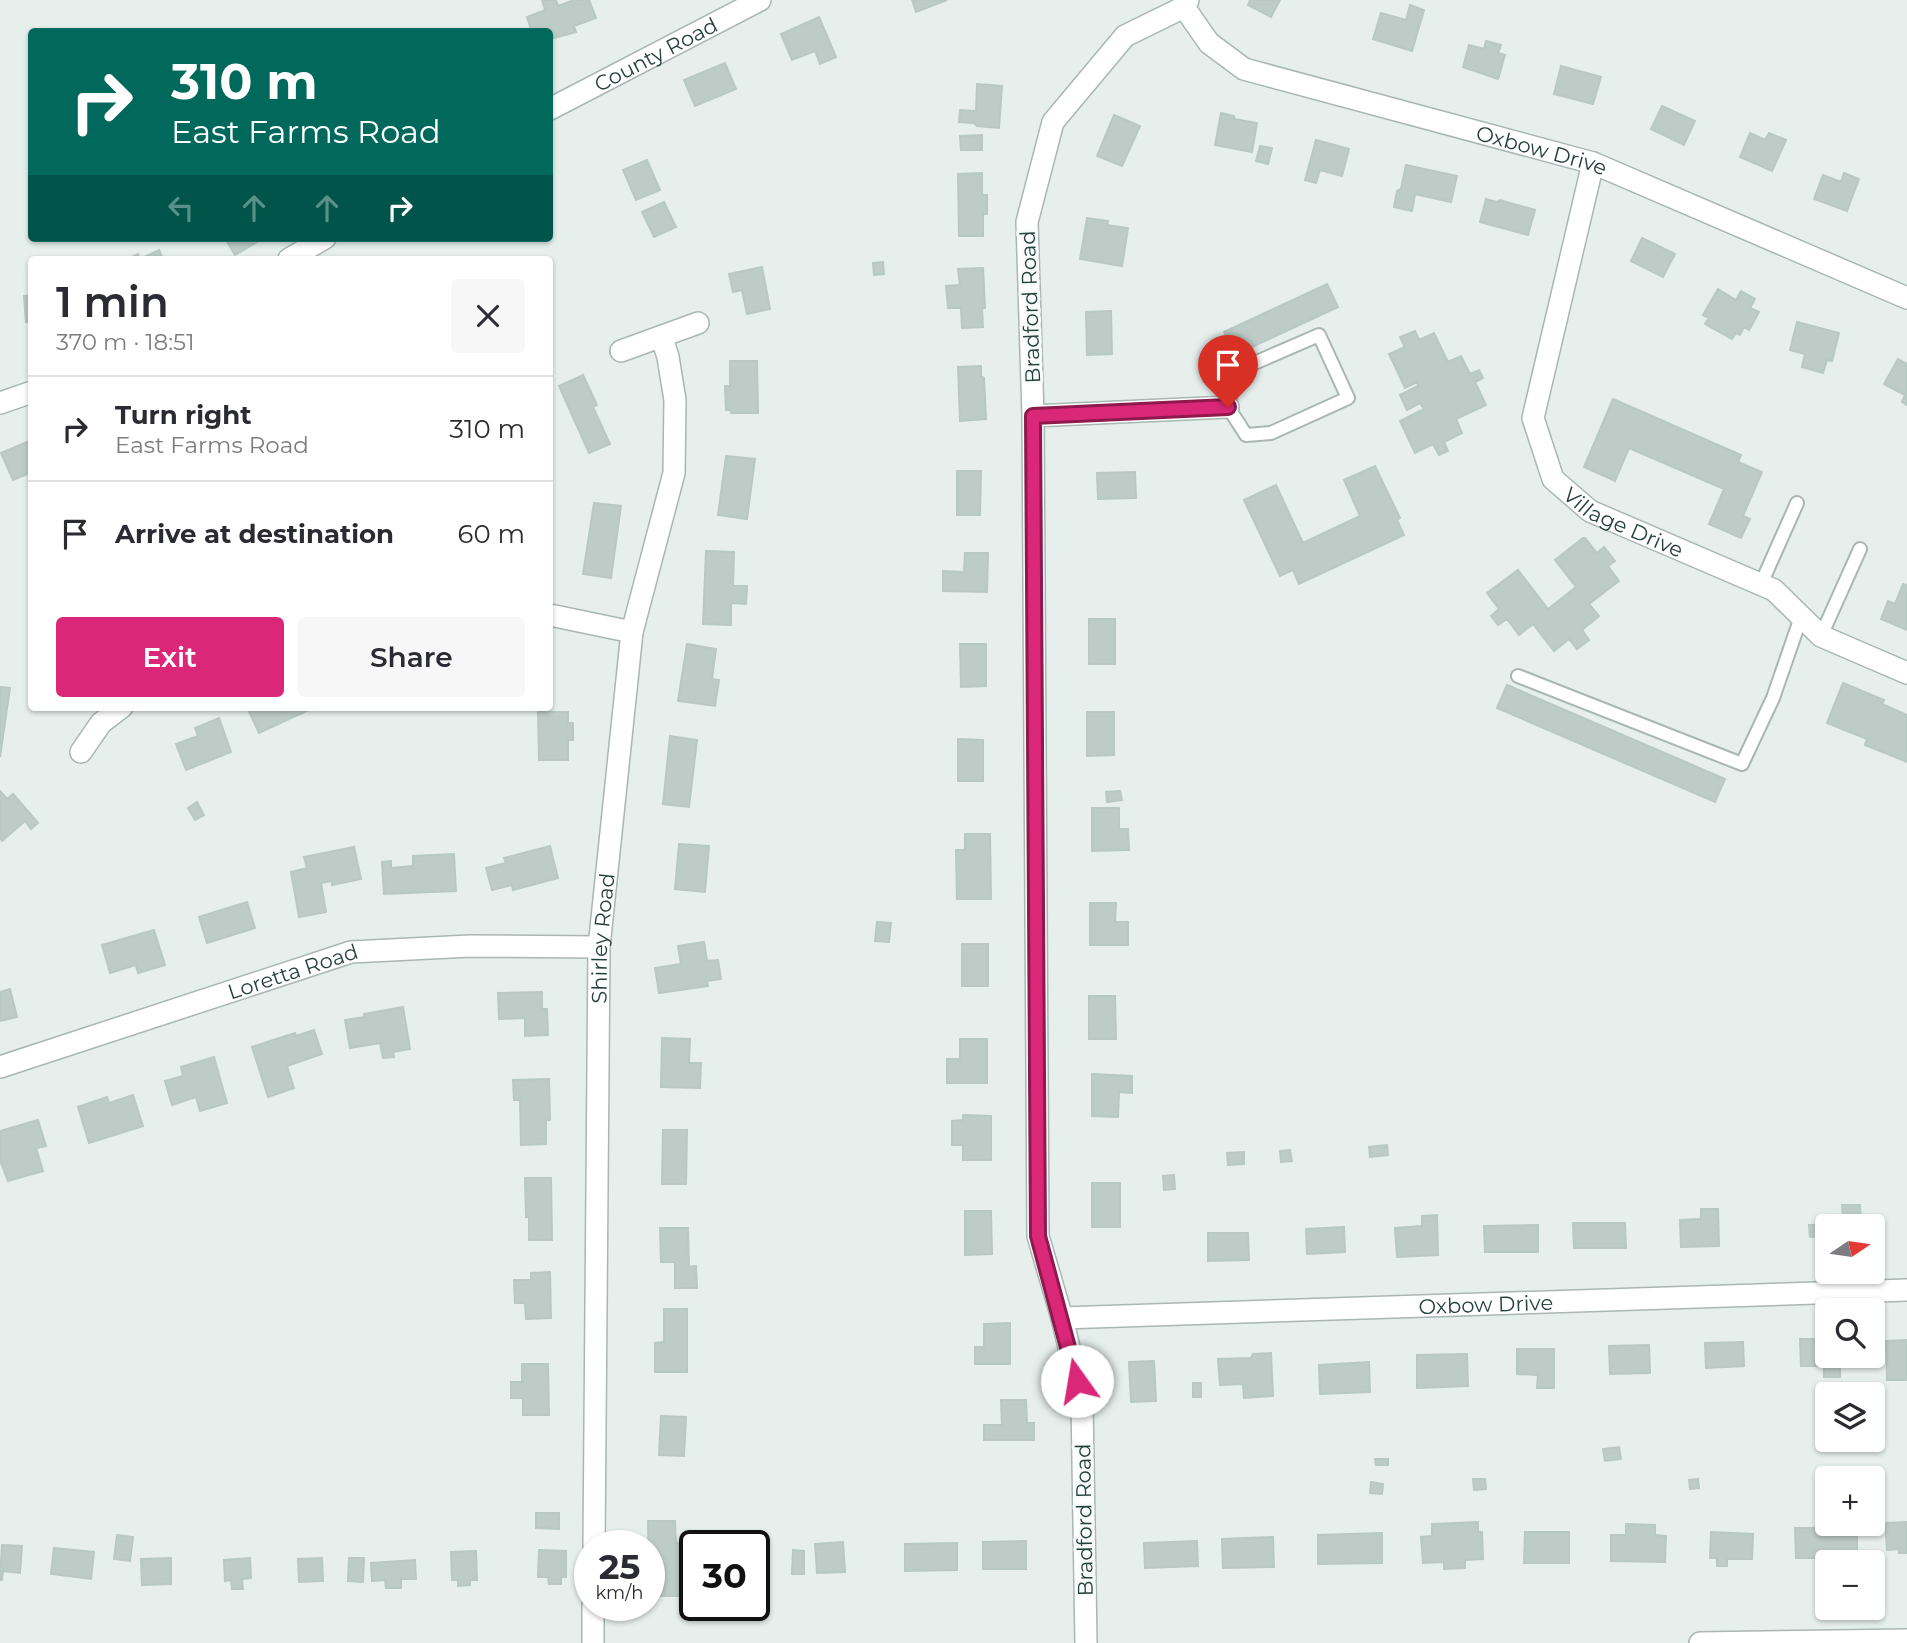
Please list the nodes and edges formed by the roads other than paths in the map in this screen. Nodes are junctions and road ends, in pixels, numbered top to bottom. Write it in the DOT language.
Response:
graph roads {
  1 [pos="760,0"];
  2 [pos="1186,4"];
  3 [pos="553,107"];
  4 [pos="1592,163"];
  5 [pos="318,242"];
  6 [pos="294,256"];
  7 [pos="1907,298"];
  8 [pos="698,323"];
  9 [pos="662,338"];
  10 [pos="621,351"];
  11 [pos="28,392"];
  12 [pos="0,403"];
  13 [pos="1228,407"];
  14 [pos="1033,416"];
  15 [pos="1797,503"];
  16 [pos="1860,549"];
  17 [pos="1760,584"];
  18 [pos="553,616"];
  19 [pos="1801,617"];
  20 [pos="632,632"];
  21 [pos="1821,636"];
  22 [pos="1907,673"];
  23 [pos="1518,676"];
  24 [pos="117,711"];
  25 [pos="81,752"];
  26 [pos="599,947"];
  27 [pos="0,1067"];
  28 [pos="1907,1290"];
  29 [pos="1062,1318"];
  30 [pos="594,1530"];
  31 [pos="593,1621"];
  32 [pos="1904,1641"];
  33 [pos="593,1643"];
  34 [pos="1086,1643"];
  35 [pos="1700,1643"];
  1 -- 3 [label="street, County Road"];
  2 -- 4 [label="street, Oxbow Drive"];
  2 -- 14 [label="street, Bradford Road"];
  4 -- 7 [label="street, Oxbow Drive"];
  4 -- 17 [label="street, Village Drive"];
  5 -- 6 [label="street"];
  8 -- 9 [label="street"];
  9 -- 10 [label="street"];
  9 -- 20 [label="street, Shirley Road"];
  11 -- 12 [label="street"];
  13 -- 13 [label="lane"];
  13 -- 14 [label="street"];
  14 -- 29 [label="street, Bradford Road"];
  15 -- 17 [label="lane"];
  16 -- 21 [label="lane"];
  17 -- 19 [label="street, Village Drive"];
  18 -- 20 [label="street"];
  19 -- 21 [label="street, Village Drive"];
  19 -- 23 [label="lane"];
  20 -- 26 [label="street, Shirley Road"];
  21 -- 22 [label="street, Village Drive"];
  24 -- 25 [label="street"];
  26 -- 27 [label="street, Loretta Road"];
  26 -- 30 [label="street, Shirley Road"];
  28 -- 29 [label="street, Oxbow Drive"];
  29 -- 34 [label="street, Bradford Road"];
  31 -- 33 [label="street"];
  32 -- 35 [label="street"];
}
